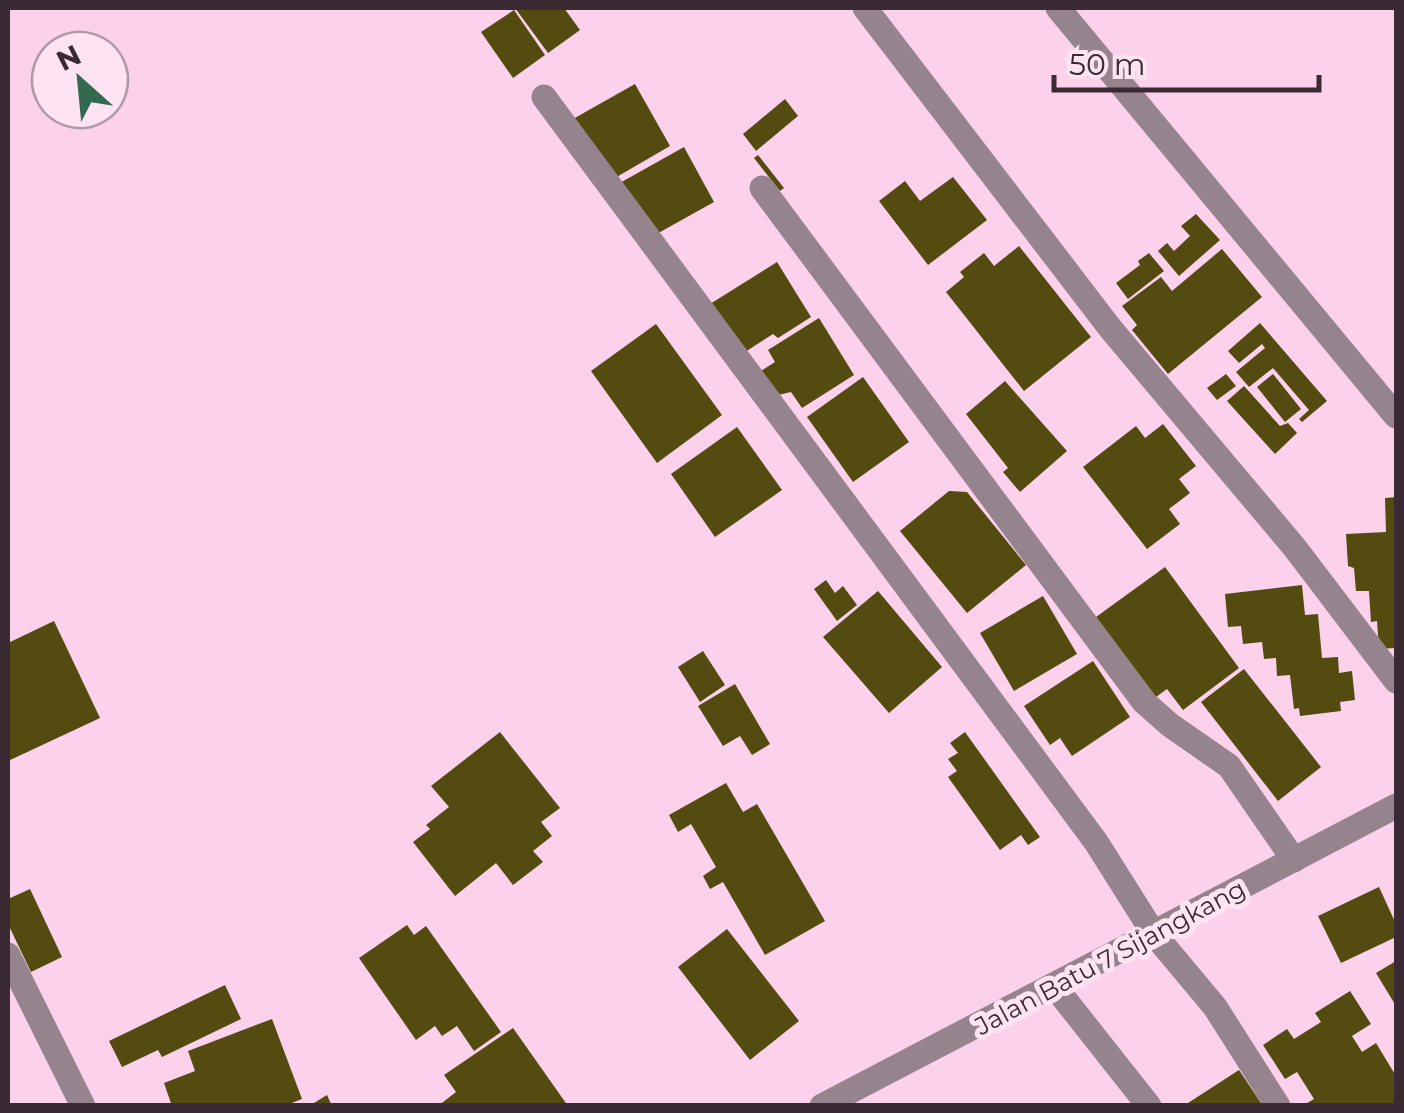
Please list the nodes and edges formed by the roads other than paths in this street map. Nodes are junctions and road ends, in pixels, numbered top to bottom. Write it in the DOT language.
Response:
graph roads {
  1 [pos="865,8"];
  2 [pos="1058,8"];
  3 [pos="544,97"];
  4 [pos="762,188"];
  5 [pos="1396,416"];
  6 [pos="1396,681"];
  7 [pos="1395,809"];
  8 [pos="1294,860"];
  9 [pos="1154,934"];
  10 [pos="8,955"];
  11 [pos="1055,987"];
  12 [pos="83,1106"];
  13 [pos="822,1106"];
  14 [pos="1149,1106"];
  15 [pos="1278,1106"];
  1 -- 6 [label="street"];
  2 -- 5 [label="street"];
  3 -- 9 [label="street"];
  4 -- 8 [label="street"];
  7 -- 8 [label="street, Jalan Batu 7 Sijangkang"];
  8 -- 9 [label="street, Jalan Batu 7 Sijangkang"];
  9 -- 11 [label="street, Jalan Batu 7 Sijangkang"];
  9 -- 15 [label="street"];
  10 -- 12 [label="street"];
  11 -- 13 [label="street, Jalan Batu 7 Sijangkang"];
  11 -- 14 [label="street"];
}
